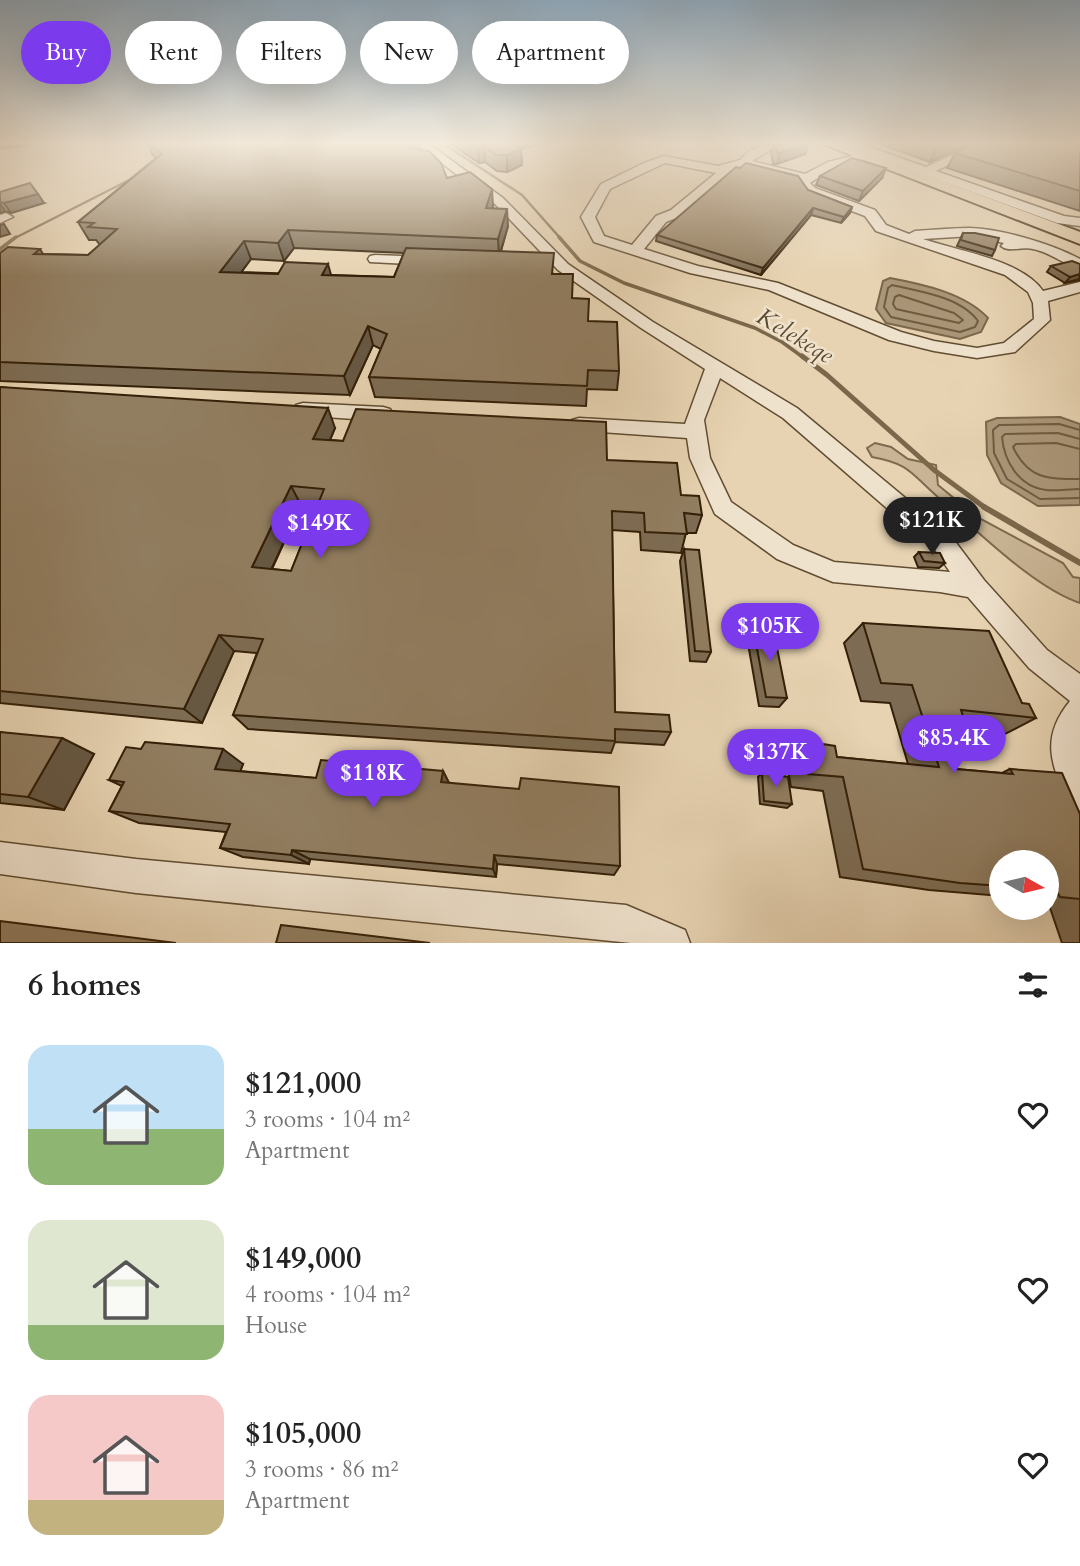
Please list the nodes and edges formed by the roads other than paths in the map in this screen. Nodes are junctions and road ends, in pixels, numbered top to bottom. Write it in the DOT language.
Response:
graph roads {
  1 [pos="481,188"];
  2 [pos="604,188"];
  3 [pos="708,188"];
  4 [pos="808,188"];
  5 [pos="948,188"];
  6 [pos="974,188"];
  7 [pos="1080,222"];
  8 [pos="903,236"];
  9 [pos="1080,238"];
  10 [pos="1020,242"];
  11 [pos="636,249"];
  12 [pos="555,258"];
  13 [pos="375,259"];
  14 [pos="531,261"];
  15 [pos="441,262"];
  16 [pos="1080,265"];
  17 [pos="1011,272"];
  18 [pos="1080,287"];
  19 [pos="1038,296"];
  20 [pos="715,367"];
  21 [pos="288,409"];
  22 [pos="397,415"];
  23 [pos="560,424"];
  24 [pos="696,432"];
  25 [pos="975,588"];
  26 [pos="1080,691"];
  27 [pos="1080,711"];
  28 [pos="1080,795"];
  29 [pos="0,858"];
  30 [pos="672,943"];
  1 -- 12 [label="street"];
  2 -- 11 [label="street"];
  3 -- 11 [label="street"];
  4 -- 8 [label="street"];
  5 -- 9 [label="main road"];
  6 -- 7 [label="street"];
  8 -- 10 [label="street"];
  8 -- 17 [label="street"];
  10 -- 16 [label="street"];
  10 -- 17 [label="street"];
  11 -- 19 [label="street"];
  12 -- 14 [label="street"];
  12 -- 20 [label="street"];
  13 -- 15 [label="street"];
  17 -- 19 [label="street"];
  18 -- 19 [label="street"];
  20 -- 24 [label="street"];
  20 -- 25 [label="street"];
  21 -- 22 [label="street"];
  23 -- 24 [label="street"];
  24 -- 25 [label="street"];
  25 -- 26 [label="street"];
  27 -- 28 [label="street"];
  29 -- 30 [label="street"];
}
